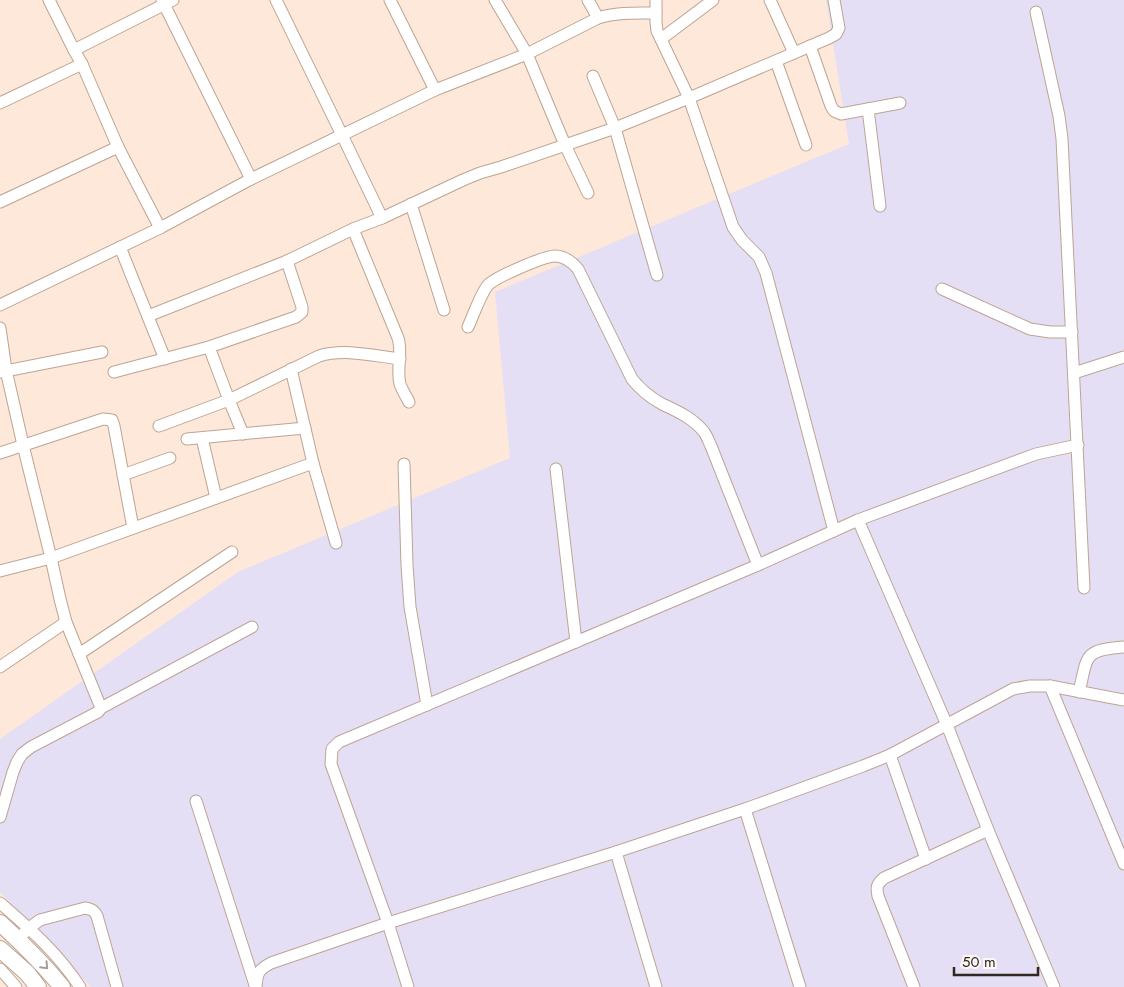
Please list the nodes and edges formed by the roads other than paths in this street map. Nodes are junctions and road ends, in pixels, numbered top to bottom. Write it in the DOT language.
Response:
graph roads {
  1 [pos="49,0"];
  2 [pos="276,0"];
  3 [pos="390,0"];
  4 [pos="496,0"];
  5 [pos="588,0"];
  6 [pos="656,0"];
  7 [pos="713,0"];
  8 [pos="770,0"];
  9 [pos="834,0"];
  10 [pos="167,1"];
  11 [pos="1036,12"];
  12 [pos="656,13"];
  13 [pos="598,18"];
  14 [pos="661,39"];
  15 [pos="810,46"];
  16 [pos="74,50"];
  17 [pos="794,53"];
  18 [pos="527,54"];
  19 [pos="776,60"];
  20 [pos="82,64"];
  21 [pos="593,76"];
  22 [pos="435,90"];
  23 [pos="689,98"];
  24 [pos="0,103"];
  25 [pos="900,103"];
  26 [pos="868,109"];
  27 [pos="615,128"];
  28 [pos="342,135"];
  29 [pos="565,145"];
  30 [pos="806,145"];
  31 [pos="118,147"];
  32 [pos="251,179"];
  33 [pos="588,193"];
  34 [pos="0,202"];
  35 [pos="411,204"];
  36 [pos="880,206"];
  37 [pos="382,218"];
  38 [pos="160,228"];
  39 [pos="353,229"];
  40 [pos="120,247"];
  41 [pos="287,261"];
  42 [pos="657,275"];
  43 [pos="942,289"];
  44 [pos="0,306"];
  45 [pos="444,310"];
  46 [pos="148,316"];
  47 [pos="468,326"];
  48 [pos="0,328"];
  49 [pos="1072,332"];
  50 [pos="210,347"];
  51 [pos="102,352"];
  52 [pos="1124,357"];
  53 [pos="166,359"];
  54 [pos="400,359"];
  55 [pos="291,369"];
  56 [pos="3,371"];
  57 [pos="114,372"];
  58 [pos="1074,373"];
  59 [pos="228,400"];
  60 [pos="409,402"];
  61 [pos="159,426"];
  62 [pos="305,428"];
  63 [pos="243,434"];
  64 [pos="202,438"];
  65 [pos="187,439"];
  66 [pos="23,445"];
  67 [pos="1078,445"];
  68 [pos="0,453"];
  69 [pos="170,458"];
  70 [pos="313,463"];
  71 [pos="404,464"];
  72 [pos="556,469"];
  73 [pos="123,475"];
  74 [pos="216,498"];
  75 [pos="858,520"];
  76 [pos="133,528"];
  77 [pos="834,530"];
  78 [pos="336,543"];
  79 [pos="232,552"];
  80 [pos="51,558"];
  81 [pos="758,565"];
  82 [pos="0,571"];
  83 [pos="1084,588"];
  84 [pos="66,622"];
  85 [pos="252,627"];
  86 [pos="576,642"];
  87 [pos="1124,647"];
  88 [pos="79,654"];
  89 [pos="0,667"];
  90 [pos="1050,686"];
  91 [pos="1079,692"];
  92 [pos="1124,700"];
  93 [pos="427,705"];
  94 [pos="101,708"];
  95 [pos="948,725"];
  96 [pos="890,755"];
  97 [pos="196,801"];
  98 [pos="745,808"];
  99 [pos="0,817"];
  100 [pos="988,830"];
  101 [pos="616,852"];
  102 [pos="926,858"];
  103 [pos="1124,864"];
  104 [pos="0,903"];
  105 [pos="0,923"];
  106 [pos="388,923"];
  107 [pos="24,934"];
  108 [pos="0,949"];
  109 [pos="0,970"];
  110 [pos="16,987"];
  111 [pos="38,987"];
  112 [pos="62,987"];
  113 [pos="80,987"];
  114 [pos="116,987"];
  115 [pos="256,987"];
  116 [pos="408,987"];
  117 [pos="656,987"];
  118 [pos="800,987"];
  119 [pos="914,987"];
  120 [pos="1054,987"];
  1 -- 16 [label="street"];
  2 -- 28 [label="street"];
  3 -- 22 [label="street"];
  4 -- 18 [label="street"];
  5 -- 13 [label="street"];
  6 -- 12 [label="street"];
  7 -- 14 [label="street"];
  8 -- 17 [label="street"];
  9 -- 15 [label="street"];
  10 -- 16 [label="street"];
  10 -- 32 [label="street"];
  11 -- 49 [label="street"];
  12 -- 13 [label="street"];
  12 -- 14 [label="street"];
  13 -- 18 [label="street"];
  14 -- 23 [label="street"];
  15 -- 17 [label="street"];
  15 -- 26 [label="street"];
  16 -- 20 [label="street"];
  17 -- 19 [label="street"];
  18 -- 22 [label="street"];
  18 -- 29 [label="street"];
  19 -- 23 [label="street"];
  19 -- 30 [label="street"];
  20 -- 24 [label="street"];
  20 -- 31 [label="street"];
  21 -- 27 [label="street"];
  22 -- 28 [label="street"];
  23 -- 27 [label="street"];
  23 -- 77 [label="street"];
  25 -- 26 [label="street"];
  26 -- 36 [label="street"];
  27 -- 29 [label="street"];
  27 -- 42 [label="street"];
  28 -- 32 [label="street"];
  28 -- 37 [label="street"];
  29 -- 33 [label="street"];
  29 -- 35 [label="street"];
  31 -- 34 [label="street"];
  31 -- 38 [label="street"];
  32 -- 38 [label="street"];
  35 -- 37 [label="street"];
  35 -- 45 [label="street"];
  37 -- 39 [label="street"];
  38 -- 40 [label="street"];
  39 -- 41 [label="street"];
  39 -- 54 [label="street"];
  40 -- 44 [label="street"];
  40 -- 46 [label="street"];
  41 -- 46 [label="street"];
  41 -- 50 [label="street"];
  43 -- 49 [label="street"];
  46 -- 53 [label="street"];
  47 -- 81 [label="street"];
  48 -- 56 [label="street"];
  49 -- 58 [label="street"];
  50 -- 53 [label="street"];
  50 -- 59 [label="street"];
  51 -- 56 [label="street"];
  52 -- 58 [label="street"];
  53 -- 57 [label="street"];
  54 -- 55 [label="street"];
  54 -- 60 [label="street"];
  55 -- 59 [label="street"];
  55 -- 62 [label="street"];
  56 -- 66 [label="street"];
  58 -- 67 [label="street"];
  59 -- 61 [label="street"];
  59 -- 63 [label="street"];
  62 -- 63 [label="street"];
  62 -- 70 [label="street"];
  63 -- 64 [label="street"];
  64 -- 65 [label="street"];
  64 -- 74 [label="street"];
  66 -- 68 [label="street"];
  66 -- 73 [label="street"];
  66 -- 80 [label="street"];
  67 -- 75 [label="street"];
  67 -- 83 [label="street"];
  69 -- 73 [label="street"];
  70 -- 74 [label="street"];
  70 -- 78 [label="street"];
  71 -- 93 [label="street"];
  72 -- 86 [label="street"];
  73 -- 76 [label="street"];
  74 -- 76 [label="street"];
  75 -- 77 [label="street"];
  75 -- 95 [label="street"];
  76 -- 80 [label="street"];
  77 -- 81 [label="street"];
  79 -- 88 [label="street"];
  80 -- 82 [label="street"];
  80 -- 84 [label="street"];
  81 -- 86 [label="street"];
  84 -- 88 [label="street"];
  84 -- 89 [label="street"];
  85 -- 94 [label="street"];
  86 -- 93 [label="street"];
  87 -- 91 [label="street"];
  88 -- 94 [label="street"];
  90 -- 91 [label="street"];
  90 -- 95 [label="street"];
  90 -- 103 [label="street"];
  91 -- 92 [label="street"];
  93 -- 106 [label="street"];
  94 -- 99 [label="street"];
  95 -- 96 [label="street"];
  95 -- 100 [label="street"];
  96 -- 98 [label="street"];
  96 -- 102 [label="street"];
  97 -- 115 [label="street"];
  98 -- 101 [label="street"];
  98 -- 118 [label="street"];
  100 -- 102 [label="street"];
  100 -- 120 [label="street"];
  101 -- 106 [label="street"];
  101 -- 117 [label="street"];
  102 -- 119 [label="street"];
  104 -- 107 [label="street"];
  105 -- 107 [label="highway"];
  106 -- 115 [label="street"];
  106 -- 116 [label="street"];
  107 -- 112 [label="highway, one-way"];
  107 -- 113 [label="street"];
  107 -- 114 [label="street"];
  108 -- 111 [label="highway"];
  109 -- 110 [label="street"];
}
